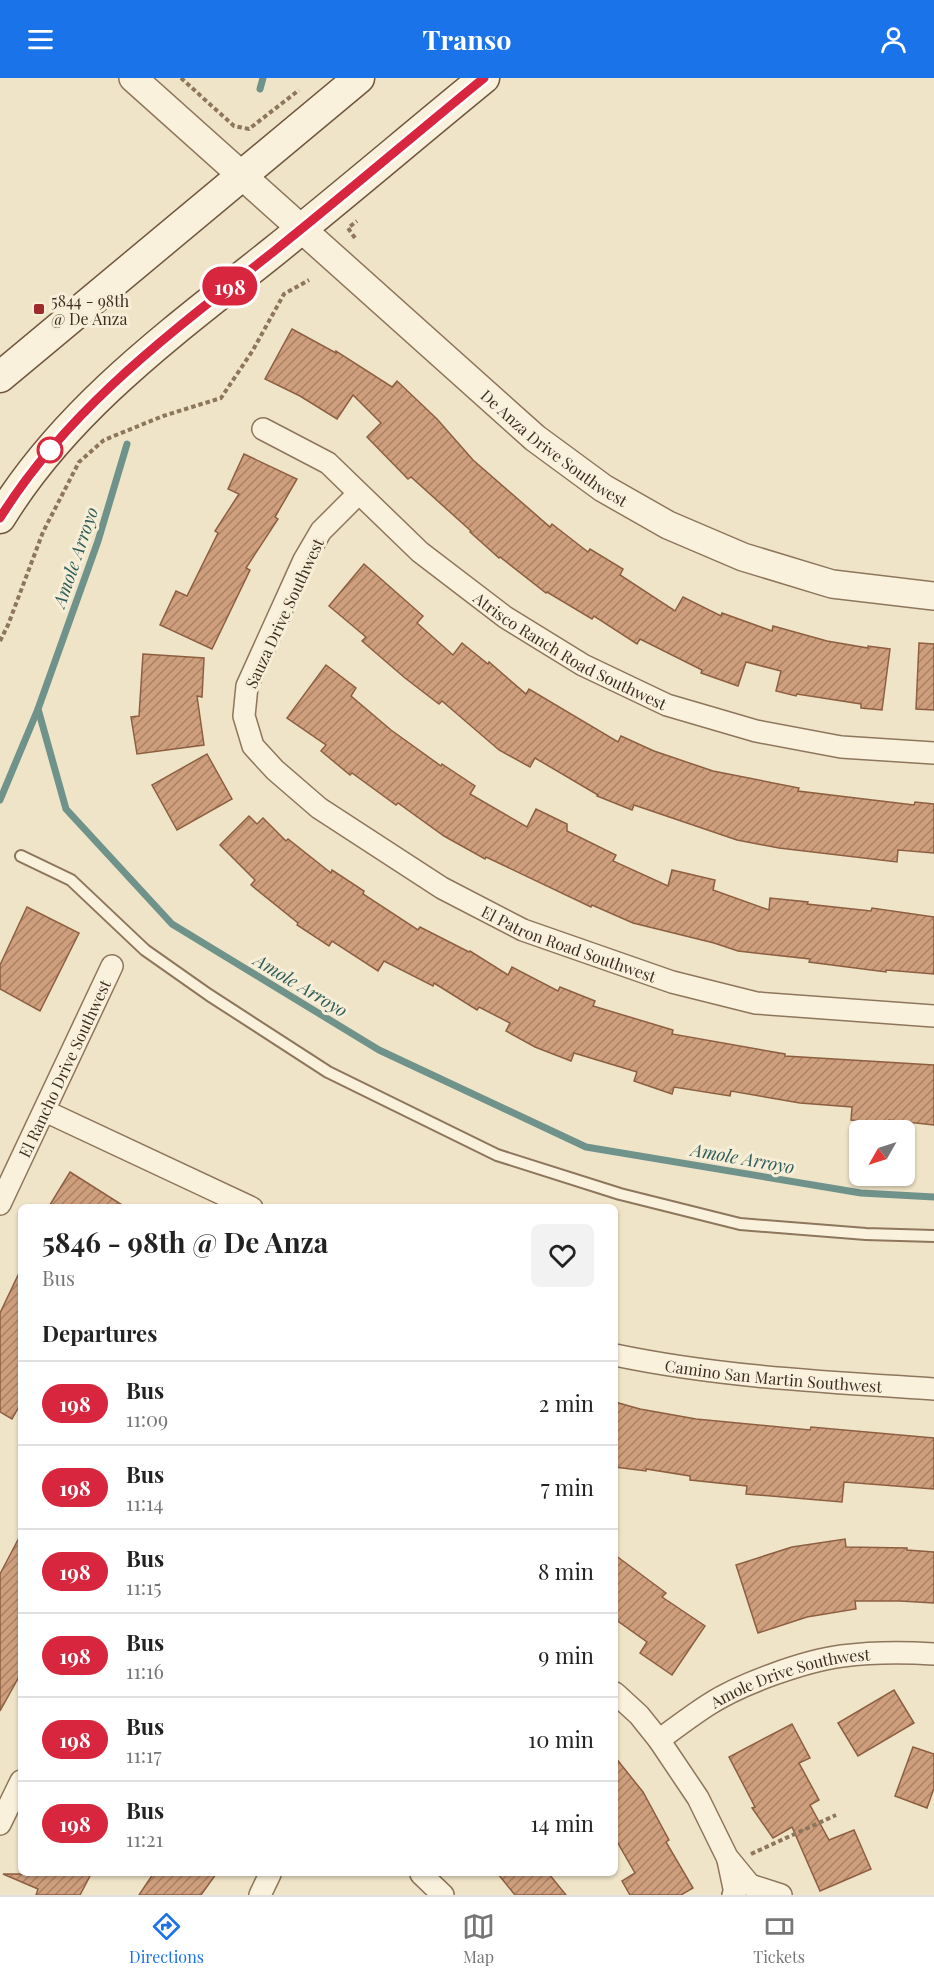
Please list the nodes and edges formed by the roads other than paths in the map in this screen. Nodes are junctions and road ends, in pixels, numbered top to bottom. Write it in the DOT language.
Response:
graph roads {
  1 [pos="133,78"];
  2 [pos="359,78"];
  3 [pos="483,78"];
  4 [pos="242,175"];
  5 [pos="302,229"];
  6 [pos="0,377"];
  7 [pos="263,429"];
  8 [pos="358,494"];
  9 [pos="0,518"];
  10 [pos="934,596"];
  11 [pos="253,746"];
  12 [pos="934,753"];
  13 [pos="21,856"];
  14 [pos="112,966"];
  15 [pos="934,1016"];
  16 [pos="45,1111"];
  17 [pos="0,1204"];
  18 [pos="243,1204"];
  19 [pos="934,1236"];
  20 [pos="618,1356"];
  21 [pos="934,1389"];
  22 [pos="934,1654"];
  23 [pos="618,1696"];
  24 [pos="659,1740"];
  25 [pos="18,1787"];
  26 [pos="0,1824"];
  27 [pos="727,1857"];
  28 [pos="269,1876"];
  29 [pos="423,1876"];
  30 [pos="260,1895"];
  31 [pos="443,1895"];
  32 [pos="733,1895"];
  33 [pos="781,1895"];
  1 -- 4 [label="street, De Anza Drive Southwest"];
  2 -- 4 [label="main road"];
  3 -- 5 [label="main road"];
  4 -- 5 [label="street, De Anza Drive Southwest"];
  4 -- 6 [label="main road"];
  5 -- 9 [label="main road"];
  5 -- 10 [label="street, De Anza Drive Southwest"];
  7 -- 8 [label="street, Atrisco Ranch Road Southwest"];
  8 -- 11 [label="street, Sauza Drive Southwest"];
  8 -- 12 [label="street, Atrisco Ranch Road Southwest"];
  11 -- 15 [label="street, El Patron Road Southwest"];
  13 -- 19 [label="lane"];
  14 -- 16 [label="street, El Rancho Drive Southwest"];
  16 -- 17 [label="street, El Rancho Drive Southwest"];
  16 -- 18 [label="street"];
  20 -- 21 [label="street, Camino San Martin Southwest"];
  22 -- 24 [label="street, Amole Drive Southwest"];
  23 -- 24 [label="street"];
  24 -- 27 [label="street"];
  25 -- 26 [label="street"];
  27 -- 32 [label="street"];
  27 -- 33 [label="street"];
  28 -- 30 [label="street"];
  29 -- 31 [label="street"];
}
